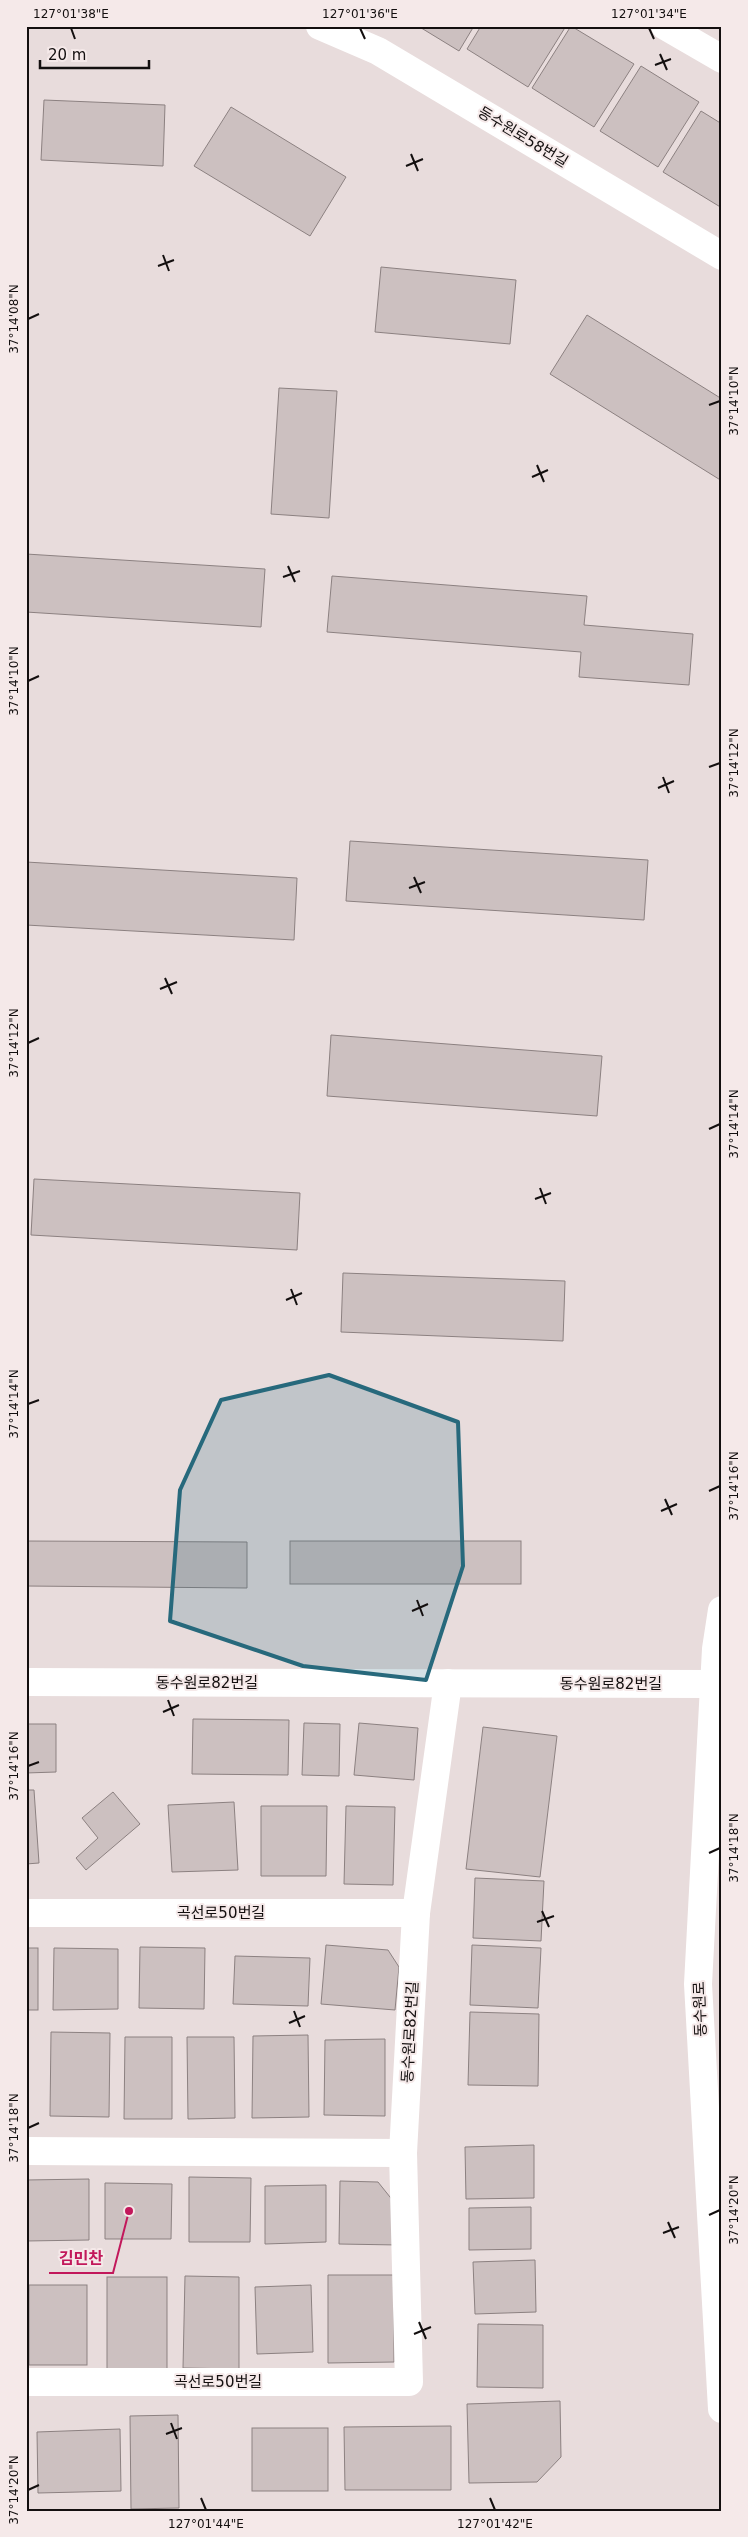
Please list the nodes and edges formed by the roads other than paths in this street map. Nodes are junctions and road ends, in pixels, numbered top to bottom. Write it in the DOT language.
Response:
graph roads {
  1 [pos="320,26"];
  2 [pos="665,26"];
  3 [pos="722,59"];
  4 [pos="722,256"];
  5 [pos="722,1610"];
  6 [pos="26,1682"];
  7 [pos="448,1683"];
  8 [pos="714,1684"];
  9 [pos="26,1912"];
  10 [pos="416,1913"];
  11 [pos="26,2151"];
  12 [pos="403,2153"];
  13 [pos="26,2382"];
  14 [pos="409,2382"];
  15 [pos="722,2408"];
  1 -- 4 [label="street, 동수원로58번길"];
  2 -- 3 [label="street"];
  5 -- 8 [label="street, 동수원로"];
  6 -- 7 [label="street, 동수원로82번길"];
  7 -- 8 [label="street, 동수원로82번길"];
  7 -- 10 [label="street, 동수원로82번길"];
  8 -- 15 [label="street, 동수원로"];
  9 -- 10 [label="street, 곡선로50번길"];
  10 -- 12 [label="street, 동수원로82번길"];
  11 -- 12 [label="street"];
  12 -- 14 [label="street, 동수원로82번길"];
  13 -- 14 [label="street, 곡선로50번길"];
}
